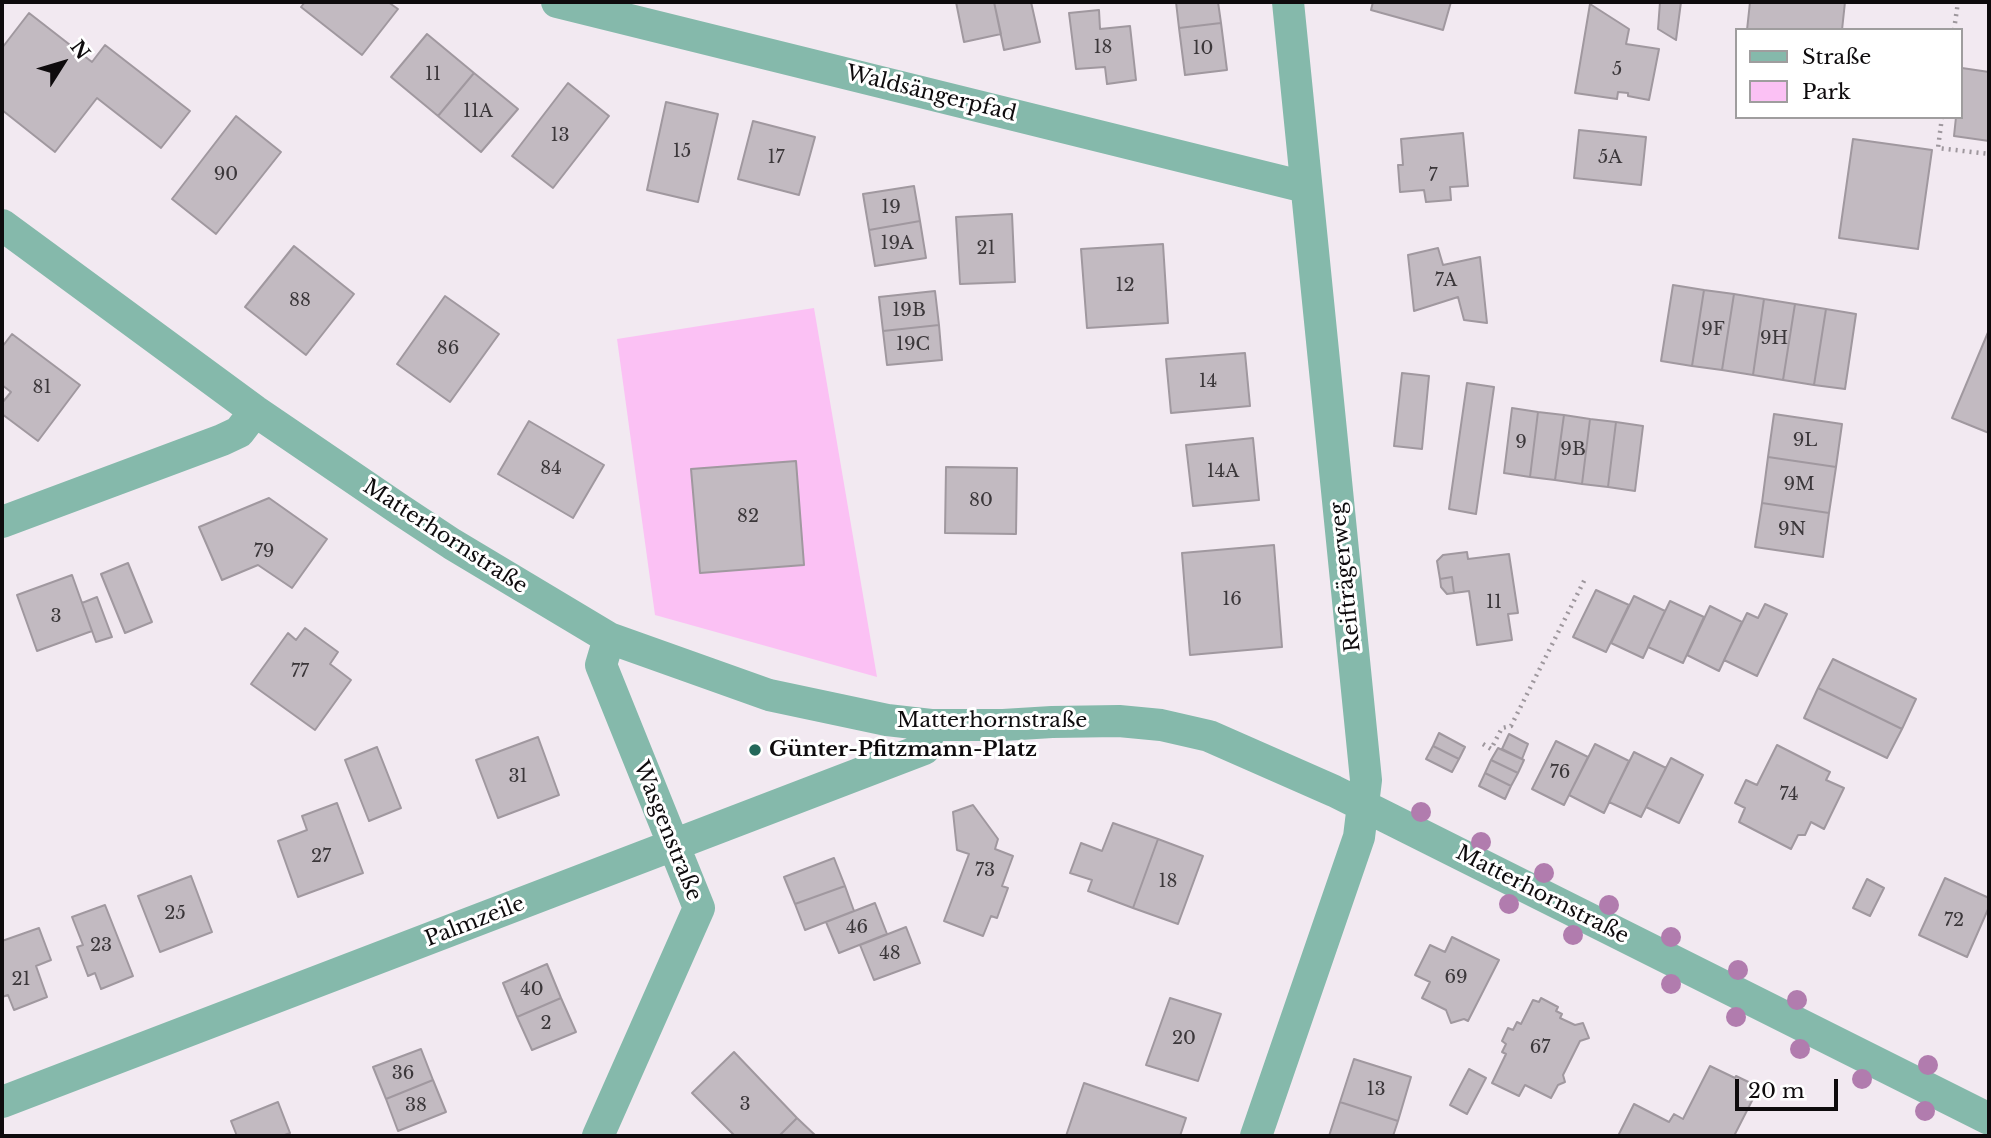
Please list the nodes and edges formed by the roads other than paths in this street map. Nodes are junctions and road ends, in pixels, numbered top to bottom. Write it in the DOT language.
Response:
graph roads {
  1 [pos="557,2"];
  2 [pos="1288,2"];
  3 [pos="1305,187"];
  4 [pos="2,225"];
  5 [pos="255,411"];
  6 [pos="2,522"];
  7 [pos="609,638"];
  8 [pos="931,725"];
  9 [pos="1363,806"];
  10 [pos="673,846"];
  11 [pos="2,1102"];
  12 [pos="1989,1119"];
  13 [pos="598,1136"];
  14 [pos="1256,1136"];
  1 -- 3 [label="street, Waldsängerpfad"];
  2 -- 3 [label="street, Reifträgerweg"];
  3 -- 9 [label="street, Reifträgerweg"];
  4 -- 5 [label="street, Matterhornstraße"];
  5 -- 6 [label="street"];
  5 -- 7 [label="street, Matterhornstraße"];
  7 -- 8 [label="street, Matterhornstraße"];
  7 -- 10 [label="street, Wasgenstraße"];
  8 -- 9 [label="street, Matterhornstraße"];
  8 -- 10 [label="street, Palmzeile"];
  9 -- 12 [label="street, Matterhornstraße"];
  9 -- 14 [label="street, Reifträgerweg"];
  10 -- 11 [label="street, Palmzeile"];
  10 -- 13 [label="street, Wasgenstraße"];
}
